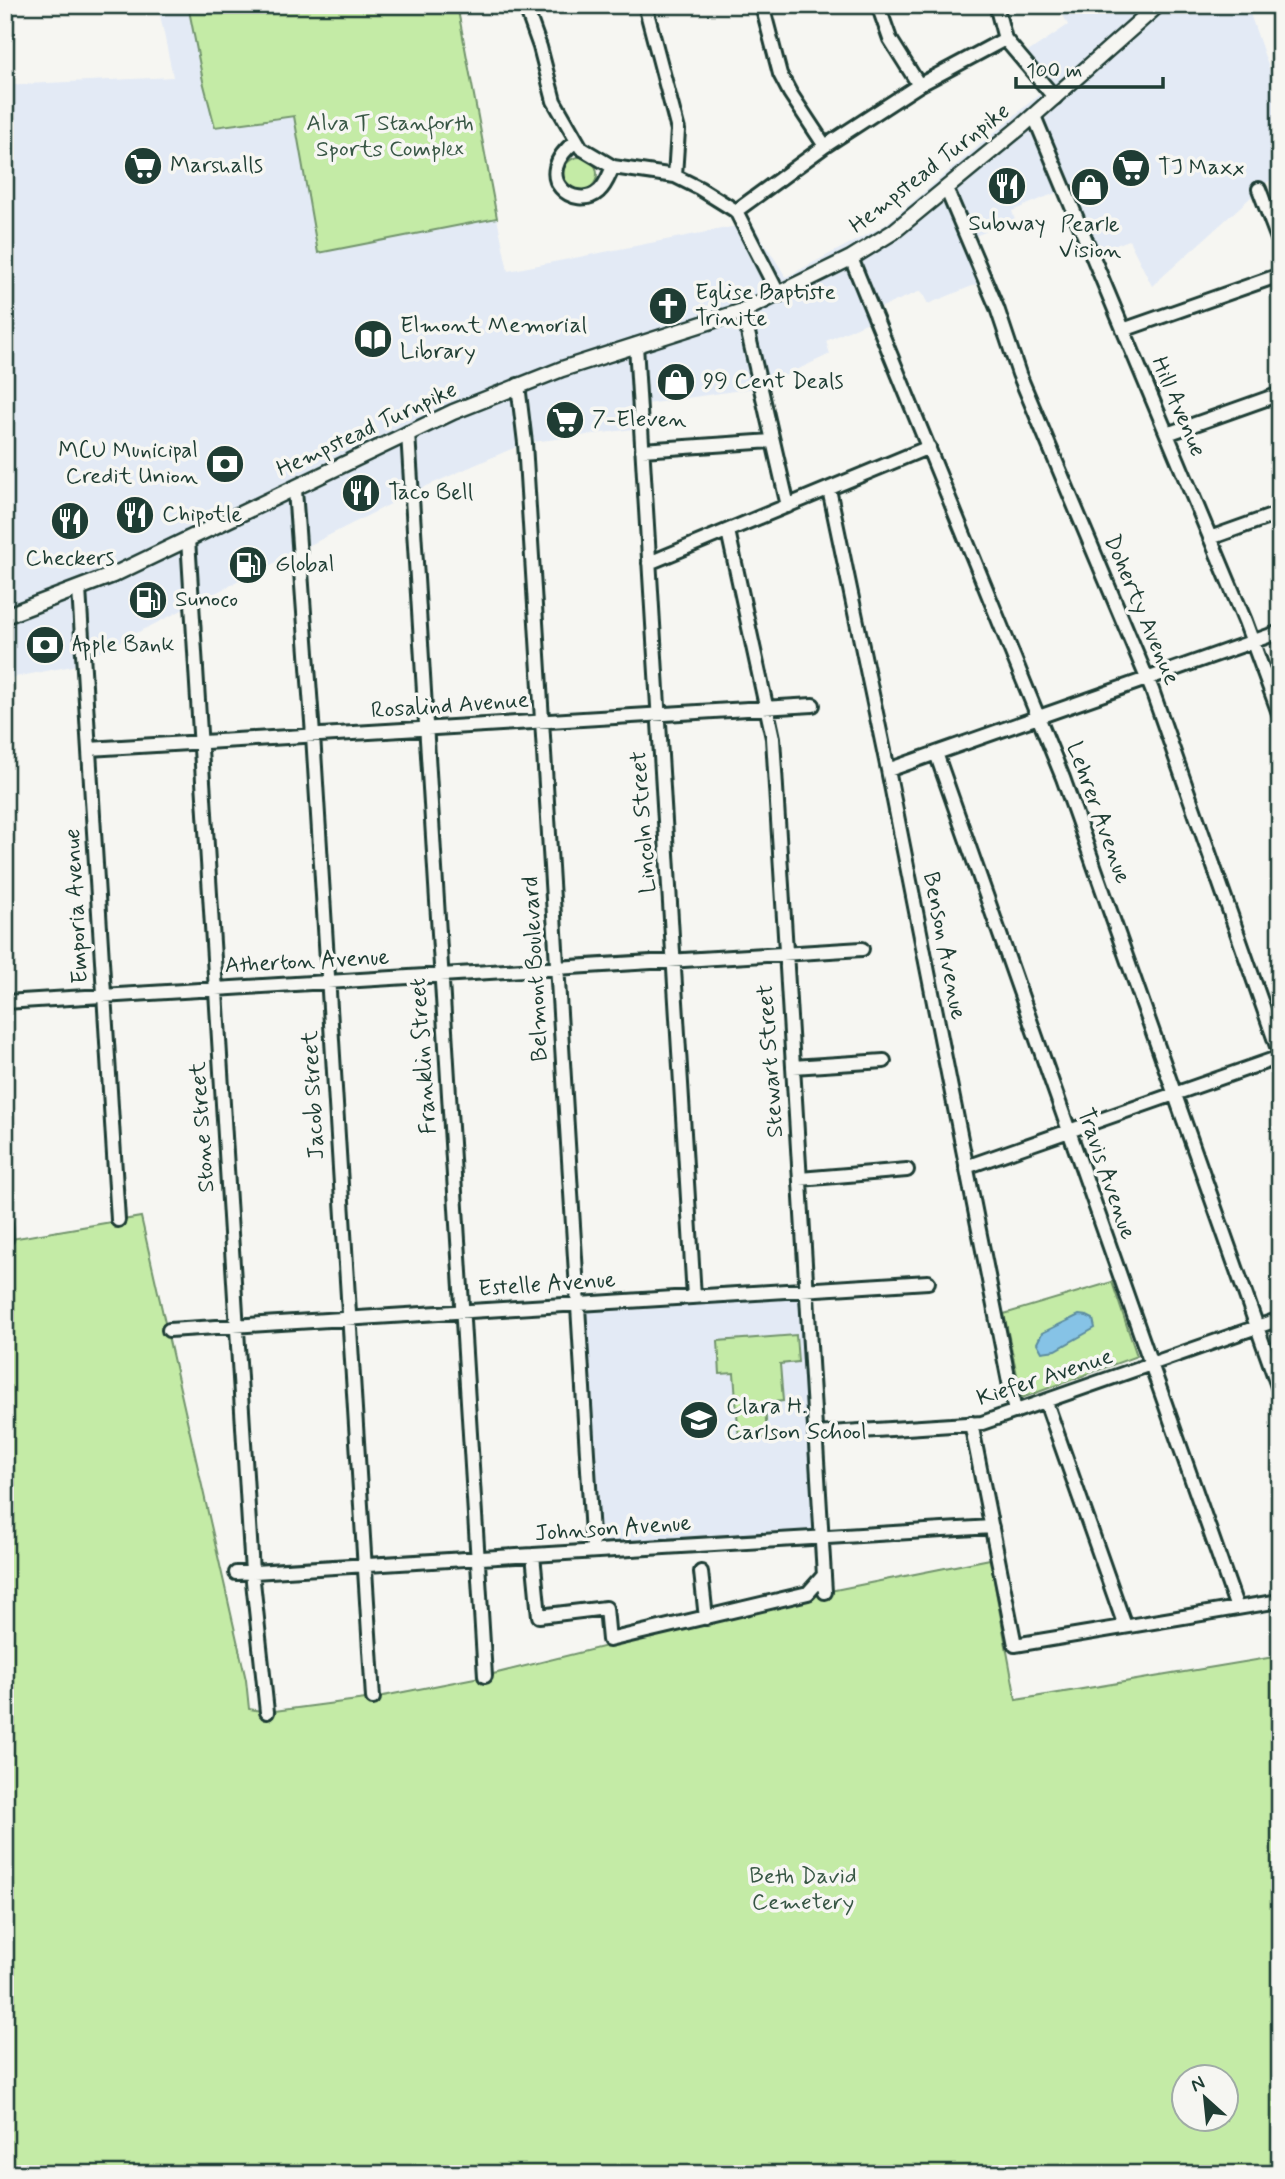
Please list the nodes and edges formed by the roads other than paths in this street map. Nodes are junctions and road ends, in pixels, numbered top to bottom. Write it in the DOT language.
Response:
graph roads {
  1 [pos="525,5"];
  2 [pos="645,5"];
  3 [pos="762,5"];
  4 [pos="878,5"];
  5 [pos="996,5"];
  6 [pos="1158,5"];
  7 [pos="1005,39"];
  8 [pos="919,85"];
  9 [pos="1055,97"];
  10 [pos="1034,116"];
  11 [pos="576,141"];
  12 [pos="825,146"];
  13 [pos="613,167"];
  14 [pos="675,176"];
  15 [pos="946,188"];
  16 [pos="1259,189"];
  17 [pos="736,211"];
  18 [pos="1280,244"];
  19 [pos="851,258"];
  20 [pos="1280,275"];
  21 [pos="779,295"];
  22 [pos="743,311"];
  23 [pos="1123,330"];
  24 [pos="636,345"];
  25 [pos="518,386"];
  26 [pos="1280,394"];
  27 [pos="408,433"];
  28 [pos="1167,434"];
  29 [pos="772,440"];
  30 [pos="929,447"];
  31 [pos="642,450"];
  32 [pos="829,489"];
  33 [pos="295,490"];
  34 [pos="788,506"];
  35 [pos="1280,513"];
  36 [pos="728,531"];
  37 [pos="1210,538"];
  38 [pos="188,539"];
  39 [pos="649,564"];
  40 [pos="79,589"];
  41 [pos="5,615"];
  42 [pos="1280,632"];
  43 [pos="1253,642"];
  44 [pos="1147,679"];
  45 [pos="813,705"];
  46 [pos="765,708"];
  47 [pos="659,714"];
  48 [pos="1280,716"];
  49 [pos="1040,717"];
  50 [pos="542,721"];
  51 [pos="425,728"];
  52 [pos="313,735"];
  53 [pos="201,742"];
  54 [pos="89,749"];
  55 [pos="936,753"];
  56 [pos="888,770"];
  57 [pos="862,949"];
  58 [pos="786,954"];
  59 [pos="674,961"];
  60 [pos="557,968"];
  61 [pos="440,975"];
  62 [pos="328,982"];
  63 [pos="216,988"];
  64 [pos="103,996"];
  65 [pos="5,1002"];
  66 [pos="1280,1056"];
  67 [pos="884,1061"];
  68 [pos="793,1067"];
  69 [pos="1174,1094"];
  70 [pos="1069,1131"];
  71 [pos="966,1167"];
  72 [pos="907,1170"];
  73 [pos="800,1179"];
  74 [pos="118,1220"];
  75 [pos="5,1223"];
  76 [pos="6,1239"];
  77 [pos="928,1282"];
  78 [pos="806,1290"];
  79 [pos="694,1297"];
  80 [pos="578,1304"];
  81 [pos="461,1312"];
  82 [pos="349,1319"];
  83 [pos="1280,1319"];
  84 [pos="237,1325"];
  85 [pos="1257,1327"];
  86 [pos="169,1331"];
  87 [pos="1151,1364"];
  88 [pos="1280,1392"];
  89 [pos="1046,1402"];
  90 [pos="1015,1412"];
  91 [pos="971,1423"];
  92 [pos="815,1434"];
  93 [pos="992,1527"];
  94 [pos="821,1537"];
  95 [pos="593,1551"];
  96 [pos="533,1555"];
  97 [pos="476,1559"];
  98 [pos="364,1566"];
  99 [pos="251,1572"];
  100 [pos="701,1572"];
  101 [pos="236,1573"];
  102 [pos="824,1575"];
  103 [pos="825,1592"];
  104 [pos="1280,1601"];
  105 [pos="1237,1608"];
  106 [pos="706,1618"];
  107 [pos="1125,1626"];
  108 [pos="485,1676"];
  109 [pos="373,1698"];
  110 [pos="267,1712"];
  1 -- 11 [label="street"];
  2 -- 14 [label="street"];
  3 -- 12 [label="street"];
  4 -- 8 [label="street"];
  5 -- 7 [label="street"];
  6 -- 9 [label="main road, Hempstead Turnpike"];
  7 -- 8 [label="street"];
  7 -- 9 [label="street"];
  8 -- 12 [label="street"];
  9 -- 10 [label="main road, Hempstead Turnpike"];
  10 -- 15 [label="main road, Hempstead Turnpike"];
  10 -- 23 [label="street, Hill Avenue"];
  11 -- 13 [label="street"];
  11 -- 13 [label="street"];
  12 -- 17 [label="street"];
  13 -- 14 [label="street"];
  14 -- 17 [label="street"];
  15 -- 19 [label="main road, Hempstead Turnpike"];
  15 -- 44 [label="street, Doherty Avenue"];
  16 -- 18 [label="street"];
  17 -- 21 [label="street"];
  19 -- 21 [label="main road, Hempstead Turnpike"];
  19 -- 30 [label="street, Lehrer Avenue"];
  20 -- 23 [label="street"];
  21 -- 22 [label="main road, Hempstead Turnpike"];
  22 -- 24 [label="main road, Hempstead Turnpike"];
  22 -- 29 [label="street"];
  23 -- 28 [label="street, Hill Avenue"];
  24 -- 25 [label="main road, Hempstead Turnpike"];
  24 -- 31 [label="street, Lincoln Street"];
  25 -- 27 [label="main road, Hempstead Turnpike"];
  25 -- 50 [label="street, Belmont Boulevard"];
  26 -- 28 [label="street"];
  27 -- 33 [label="main road, Hempstead Turnpike"];
  27 -- 51 [label="street, Franklin Street"];
  28 -- 37 [label="street, Hill Avenue"];
  29 -- 31 [label="street"];
  29 -- 34 [label="street"];
  30 -- 32 [label="street"];
  30 -- 49 [label="street, Lehrer Avenue"];
  31 -- 39 [label="street, Lincoln Street"];
  32 -- 34 [label="street"];
  32 -- 56 [label="street, Benson Avenue"];
  33 -- 38 [label="main road, Hempstead Turnpike"];
  33 -- 52 [label="street, Jacob Street"];
  34 -- 36 [label="street"];
  35 -- 37 [label="street"];
  36 -- 39 [label="street"];
  36 -- 46 [label="street, Stewart Street"];
  37 -- 43 [label="street, Hill Avenue"];
  38 -- 40 [label="main road, Hempstead Turnpike"];
  38 -- 53 [label="street, Stone Street"];
  39 -- 47 [label="street, Lincoln Street"];
  40 -- 41 [label="main road, Hempstead Turnpike"];
  40 -- 54 [label="street, Emporia Avenue"];
  42 -- 43 [label="street"];
  43 -- 44 [label="street"];
  43 -- 48 [label="street, Hill Avenue"];
  44 -- 49 [label="street"];
  44 -- 66 [label="street, Doherty Avenue"];
  45 -- 46 [label="street, Rosalind Avenue"];
  46 -- 47 [label="street, Rosalind Avenue"];
  46 -- 58 [label="street, Stewart Street"];
  47 -- 50 [label="street, Rosalind Avenue"];
  47 -- 59 [label="street, Lincoln Street"];
  49 -- 55 [label="street"];
  49 -- 69 [label="street, Lehrer Avenue"];
  50 -- 51 [label="street, Rosalind Avenue"];
  50 -- 60 [label="street, Belmont Boulevard"];
  51 -- 52 [label="street, Rosalind Avenue"];
  51 -- 61 [label="street, Franklin Street"];
  52 -- 53 [label="street, Rosalind Avenue"];
  52 -- 62 [label="street, Jacob Street"];
  53 -- 54 [label="street, Rosalind Avenue"];
  53 -- 63 [label="street, Stone Street"];
  54 -- 64 [label="street, Emporia Avenue"];
  55 -- 56 [label="street"];
  55 -- 70 [label="street, Travis Avenue"];
  56 -- 71 [label="street, Benson Avenue"];
  57 -- 58 [label="street, Atherton Avenue"];
  58 -- 59 [label="street, Atherton Avenue"];
  58 -- 68 [label="street, Stewart Street"];
  59 -- 60 [label="street, Atherton Avenue"];
  59 -- 79 [label="street, Lincoln Street"];
  60 -- 61 [label="street, Atherton Avenue"];
  60 -- 80 [label="street, Belmont Boulevard"];
  61 -- 62 [label="street, Atherton Avenue"];
  61 -- 81 [label="street, Franklin Street"];
  62 -- 63 [label="street, Atherton Avenue"];
  62 -- 82 [label="street, Jacob Street"];
  63 -- 64 [label="street, Atherton Avenue"];
  63 -- 84 [label="street, Stone Street"];
  64 -- 65 [label="street, Atherton Avenue"];
  64 -- 74 [label="street, Emporia Avenue"];
  66 -- 69 [label="street"];
  67 -- 68 [label="street"];
  68 -- 73 [label="street, Stewart Street"];
  69 -- 70 [label="street"];
  69 -- 85 [label="street, Lehrer Avenue"];
  70 -- 71 [label="street"];
  70 -- 87 [label="street, Travis Avenue"];
  71 -- 90 [label="street, Benson Avenue"];
  72 -- 73 [label="street"];
  73 -- 78 [label="street, Stewart Street"];
  75 -- 76 [label="street"];
  77 -- 78 [label="street, Estelle Avenue"];
  78 -- 79 [label="street, Estelle Avenue"];
  78 -- 92 [label="street, Stewart Street"];
  79 -- 80 [label="street, Estelle Avenue"];
  80 -- 81 [label="street, Estelle Avenue"];
  80 -- 95 [label="street, Belmont Boulevard"];
  81 -- 82 [label="street, Estelle Avenue"];
  81 -- 97 [label="street, Franklin Street"];
  82 -- 84 [label="street, Estelle Avenue"];
  82 -- 98 [label="street, Jacob Street"];
  83 -- 85 [label="street, Kiefer Avenue"];
  84 -- 86 [label="street, Estelle Avenue"];
  84 -- 99 [label="street, Stone Street"];
  85 -- 87 [label="street, Kiefer Avenue"];
  85 -- 88 [label="street, Lehrer Avenue"];
  87 -- 89 [label="street, Kiefer Avenue"];
  87 -- 105 [label="street, Travis Avenue"];
  89 -- 90 [label="street, Kiefer Avenue"];
  89 -- 107 [label="street"];
  90 -- 91 [label="street, Kiefer Avenue"];
  91 -- 92 [label="street, Kiefer Avenue"];
  91 -- 93 [label="street"];
  92 -- 94 [label="street, Stewart Street"];
  93 -- 94 [label="street, Johnson Avenue"];
  93 -- 107 [label="street"];
  94 -- 95 [label="street, Johnson Avenue"];
  94 -- 102 [label="street, Stewart Street"];
  95 -- 96 [label="street, Johnson Avenue"];
  96 -- 97 [label="street, Johnson Avenue"];
  96 -- 106 [label="street"];
  97 -- 98 [label="street, Johnson Avenue"];
  97 -- 108 [label="street, Franklin Street"];
  98 -- 99 [label="street, Johnson Avenue"];
  98 -- 109 [label="street, Jacob Street"];
  99 -- 101 [label="street, Johnson Avenue"];
  99 -- 110 [label="street, Stone Street"];
  100 -- 106 [label="street"];
  102 -- 103 [label="street, Stewart Street"];
  102 -- 106 [label="street"];
  104 -- 105 [label="street"];
  105 -- 107 [label="street"];
}
